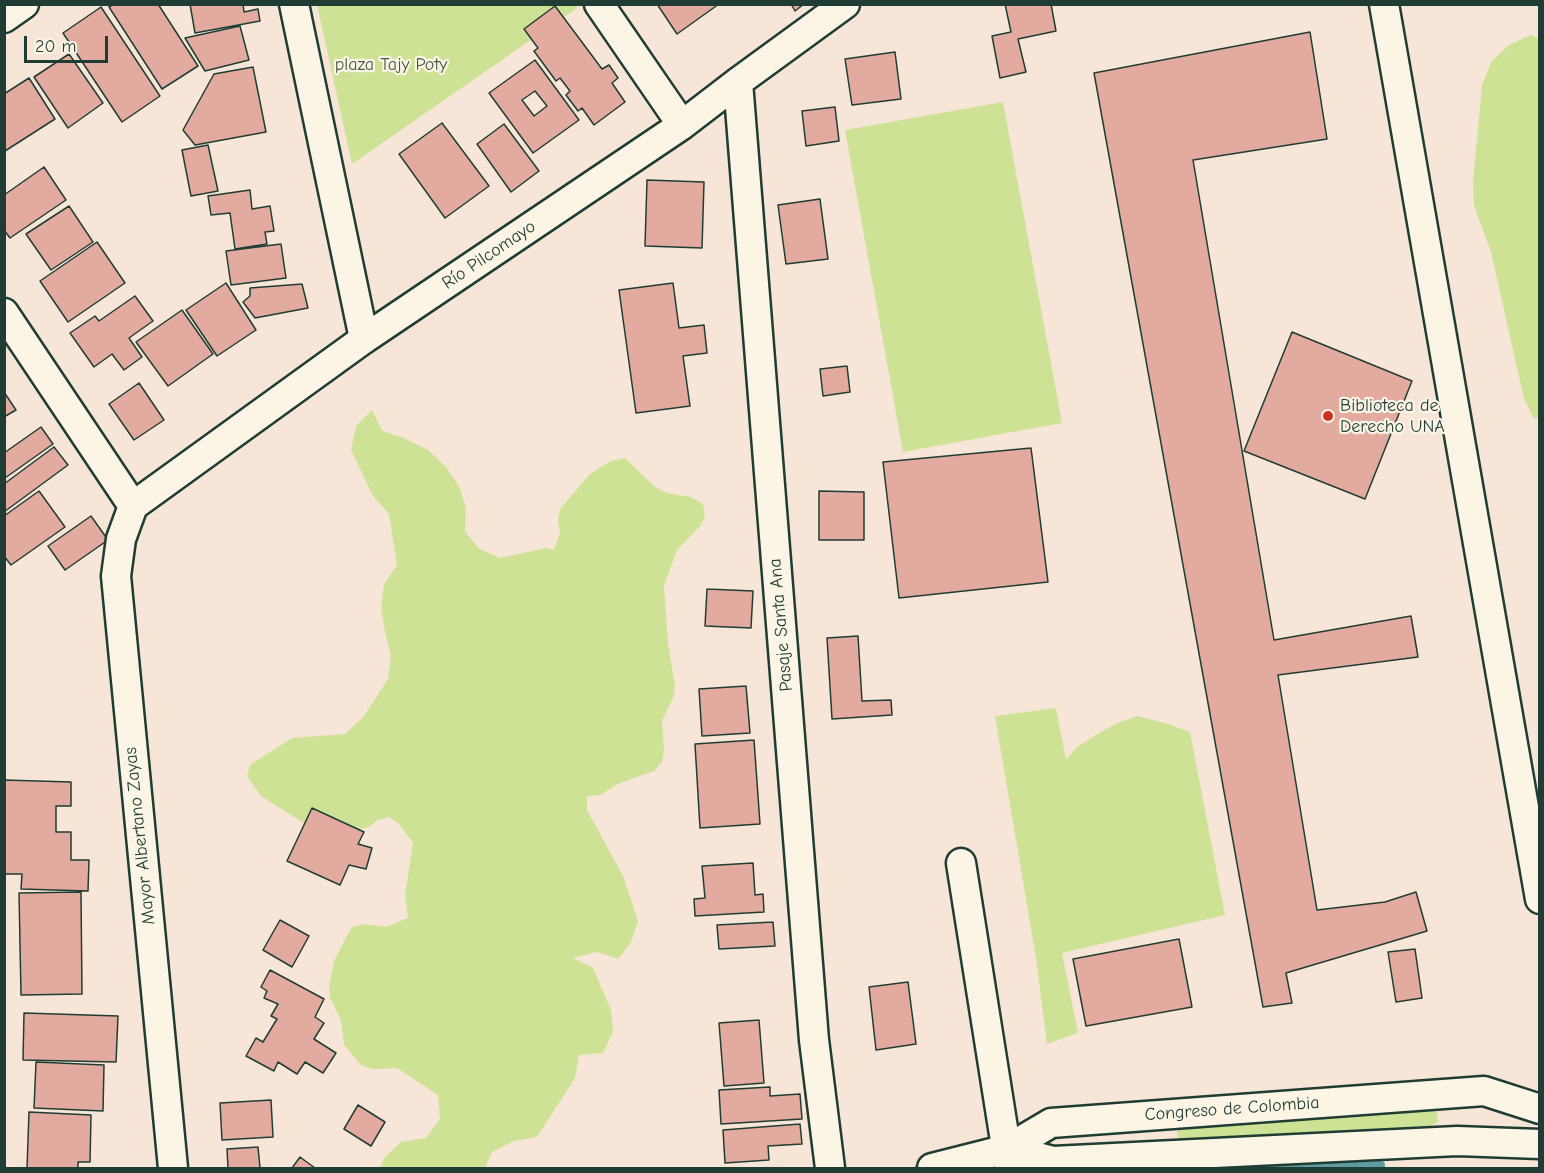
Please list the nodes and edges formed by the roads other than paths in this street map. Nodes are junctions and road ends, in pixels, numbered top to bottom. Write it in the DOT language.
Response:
graph roads {
  1 [pos="24,4"];
  2 [pos="294,4"];
  3 [pos="598,4"];
  4 [pos="845,4"];
  5 [pos="1384,4"];
  6 [pos="4,18"];
  7 [pos="738,82"];
  8 [pos="682,125"];
  9 [pos="4,313"];
  10 [pos="364,339"];
  11 [pos="133,506"];
  12 [pos="961,863"];
  13 [pos="1539,898"];
  14 [pos="1539,1109"];
  15 [pos="1539,1144"];
  16 [pos="1008,1159"];
  17 [pos="173,1168"];
  18 [pos="830,1168"];
  19 [pos="932,1168"];
  1 -- 6 [label="street"];
  2 -- 10 [label="street"];
  3 -- 8 [label="street"];
  4 -- 7 [label="street, Río Pilcomayo"];
  5 -- 13 [label="street"];
  7 -- 8 [label="street, Río Pilcomayo"];
  7 -- 18 [label="street, Pasaje Santa Ana"];
  8 -- 10 [label="street, Río Pilcomayo"];
  9 -- 11 [label="street"];
  10 -- 11 [label="street, Río Pilcomayo"];
  11 -- 17 [label="street, Mayor Albertano Zayas"];
  12 -- 16 [label="street"];
  14 -- 16 [label="street, Congreso de Colombia"];
  15 -- 16 [label="street"];
  16 -- 19 [label="street, Congreso de Colombia"];
}
